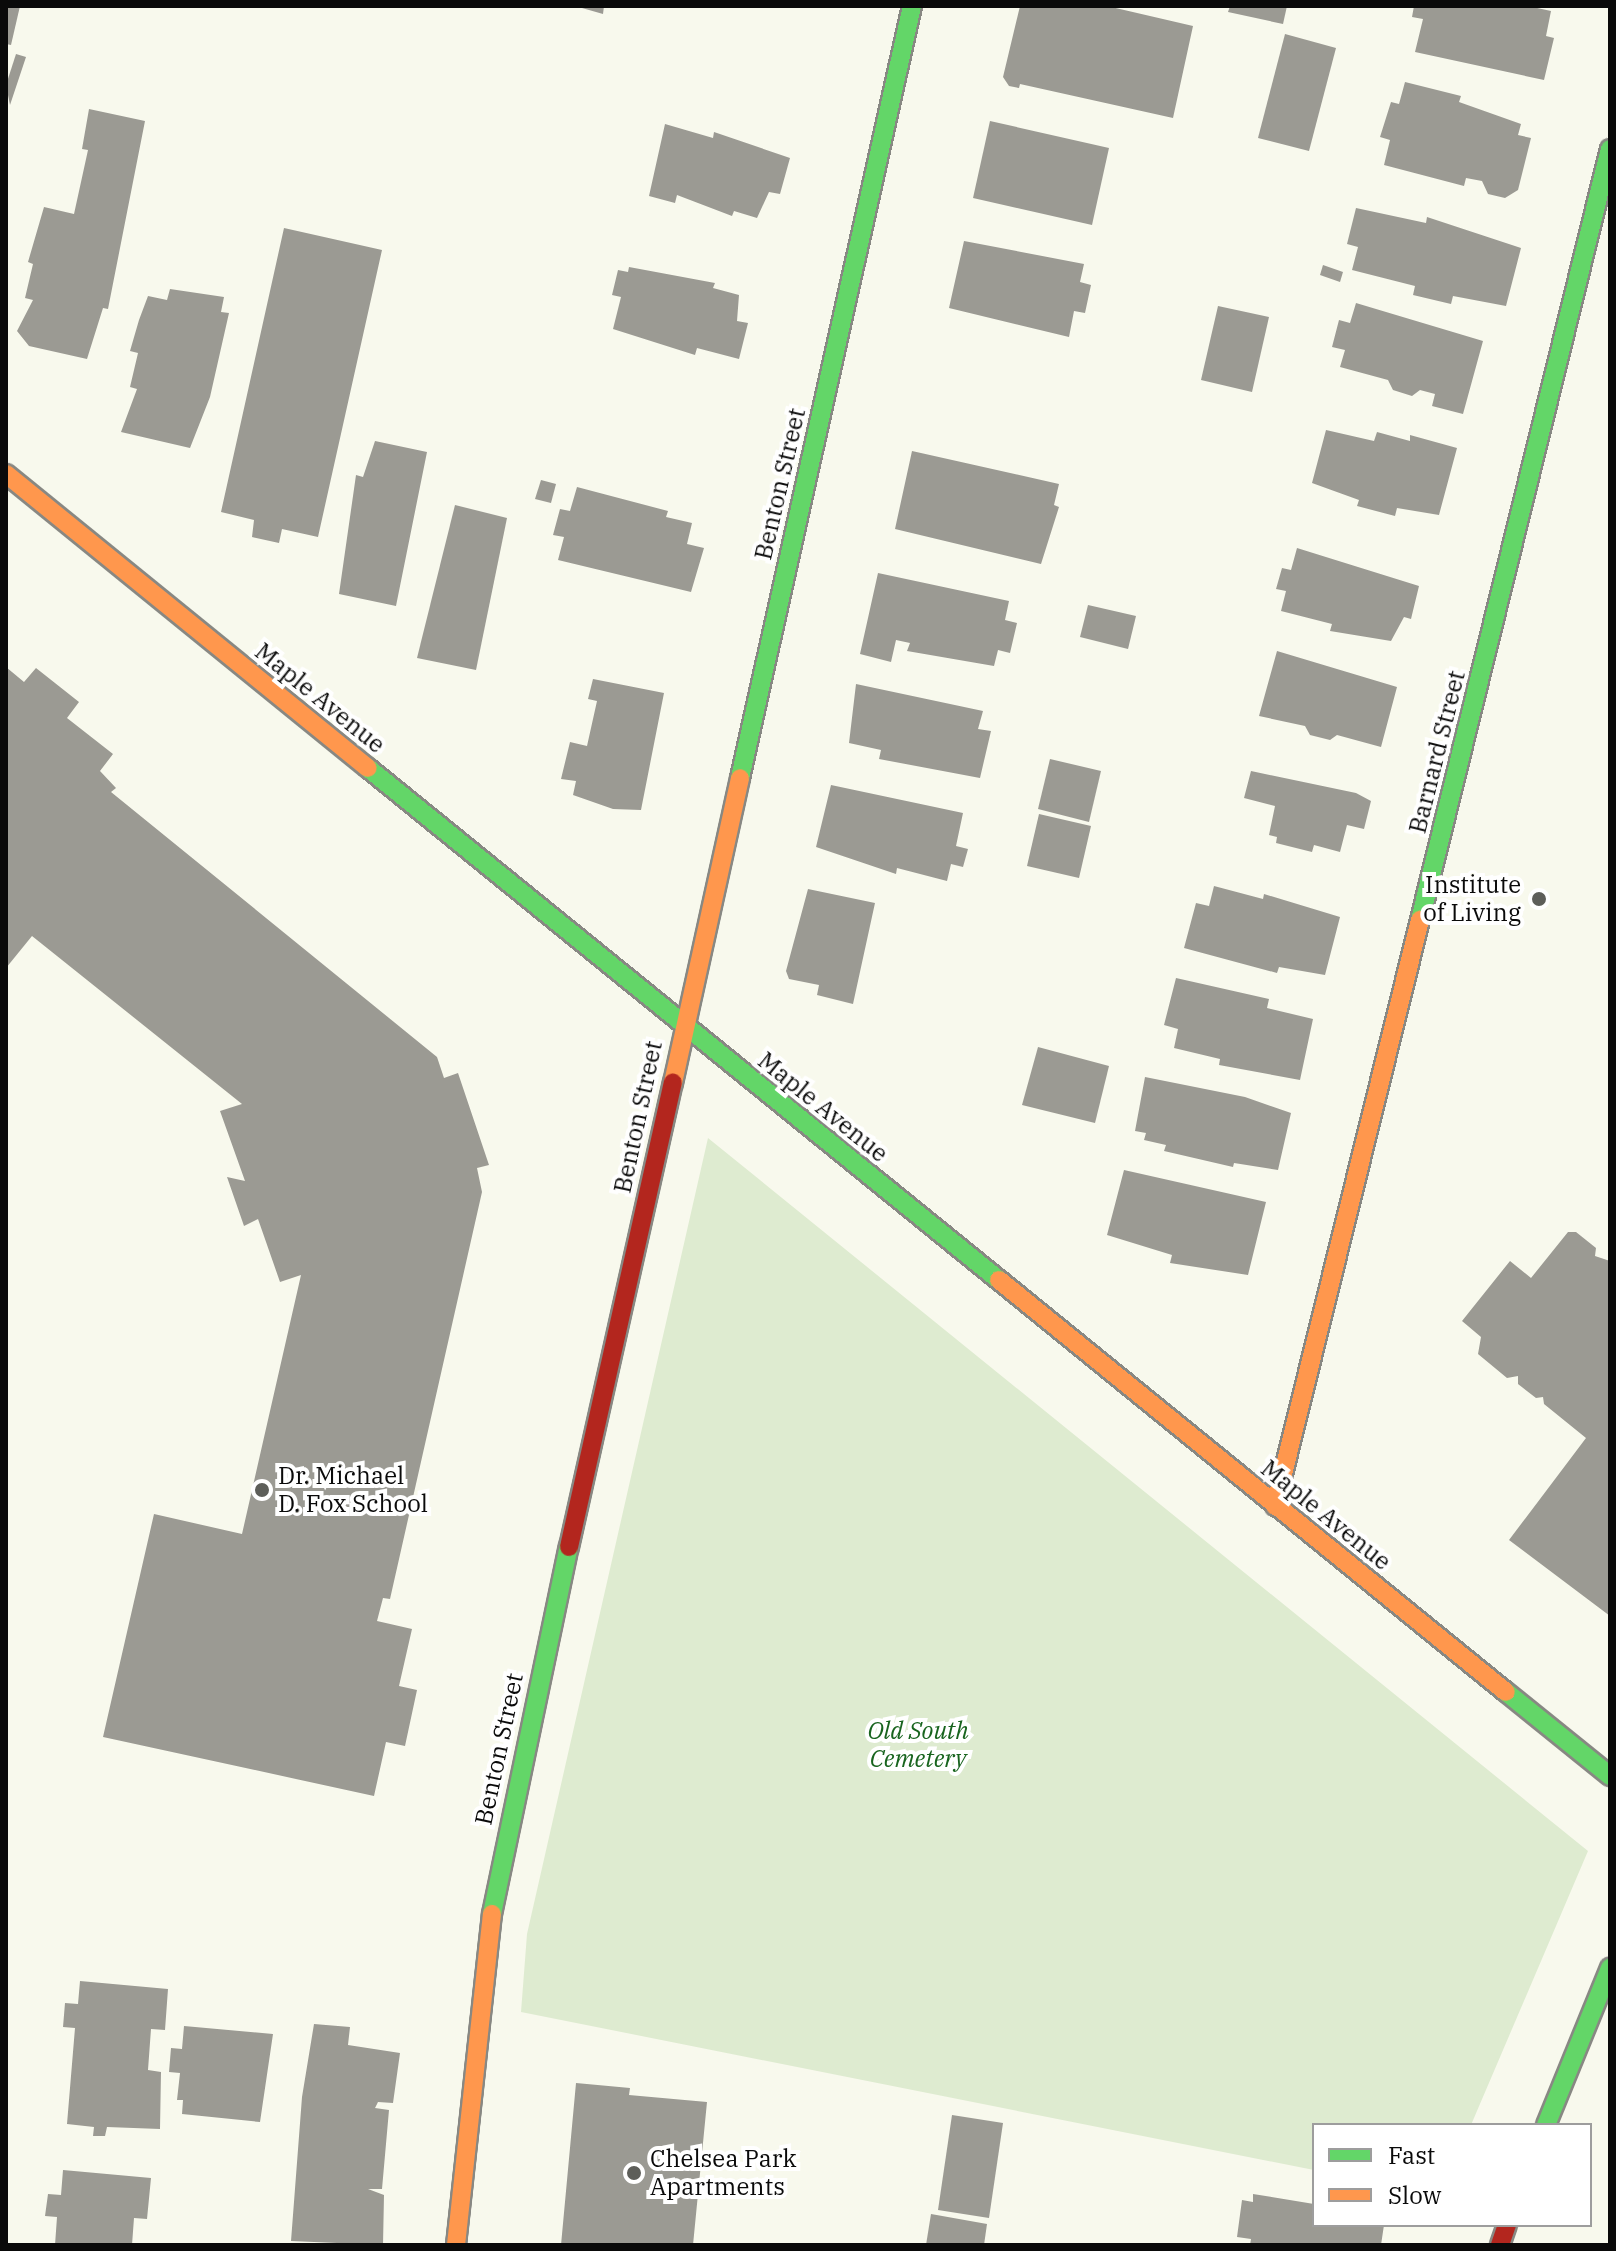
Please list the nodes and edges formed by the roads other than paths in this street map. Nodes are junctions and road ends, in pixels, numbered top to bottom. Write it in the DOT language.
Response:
graph roads {
  1 [pos="912,6"];
  2 [pos="1610,149"];
  3 [pos="6,474"];
  4 [pos="683,1024"];
  5 [pos="1275,1506"];
  6 [pos="1610,1776"];
  7 [pos="1610,1968"];
  8 [pos="1547,2123"];
  9 [pos="456,2245"];
  1 -- 4 [label="street, Benton Street"];
  2 -- 5 [label="street, Barnard Street"];
  3 -- 4 [label="street, Maple Avenue"];
  4 -- 5 [label="street, Maple Avenue"];
  4 -- 9 [label="street, Benton Street"];
  5 -- 6 [label="street, Maple Avenue"];
  7 -- 8 [label="street"];
}
